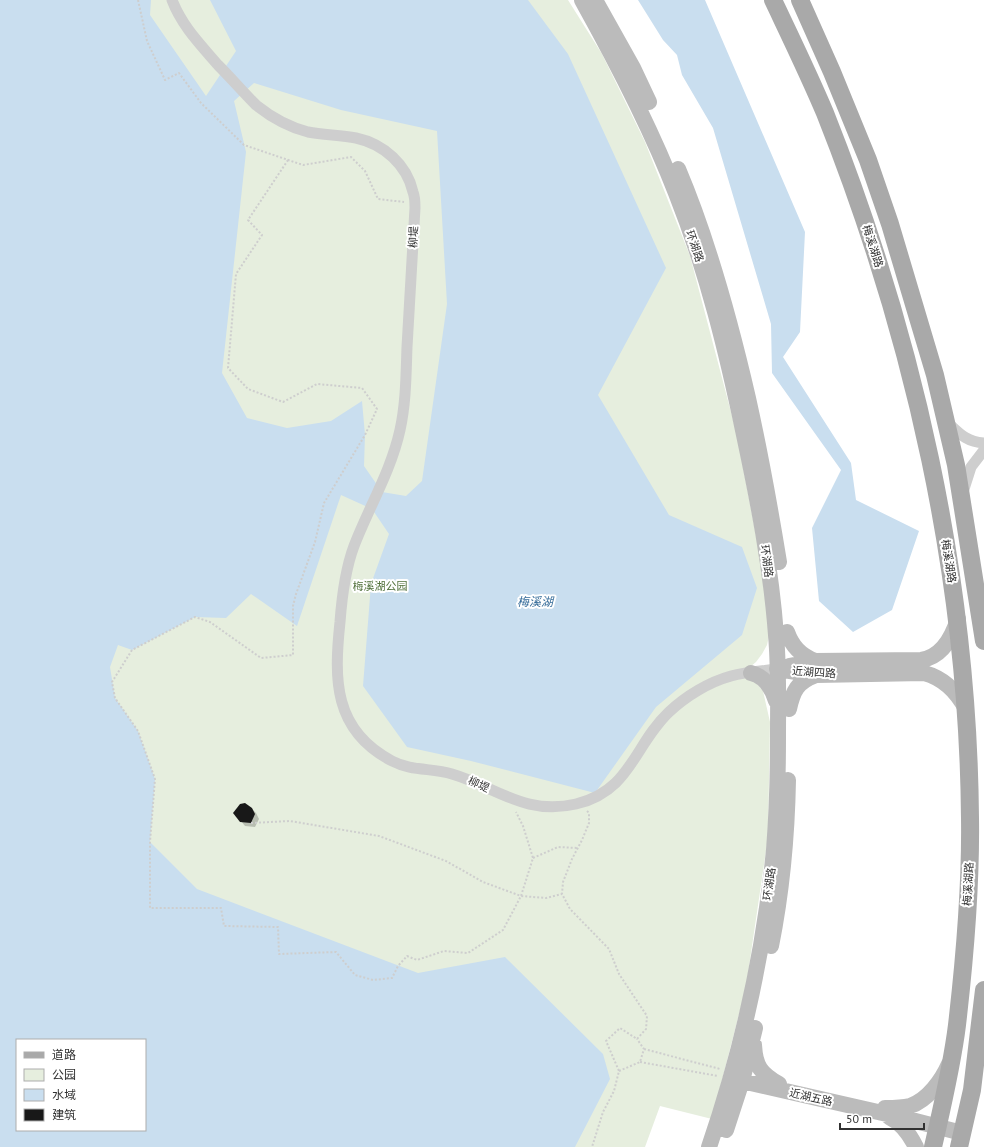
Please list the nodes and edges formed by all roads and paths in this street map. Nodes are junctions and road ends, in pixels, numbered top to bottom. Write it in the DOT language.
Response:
graph roads {
  1 [pos="138,0"];
  2 [pos="172,0"];
  3 [pos="582,0"];
  4 [pos="595,0"];
  5 [pos="773,0"];
  6 [pos="800,0"];
  7 [pos="288,160"];
  8 [pos="414,202"];
  9 [pos="946,421"];
  10 [pos="984,443"];
  11 [pos="984,450"];
  12 [pos="962,498"];
  13 [pos="958,619"];
  14 [pos="782,634"];
  15 [pos="984,641"];
  16 [pos="815,668"];
  17 [pos="784,669"];
  18 [pos="751,673"];
  19 [pos="784,709"];
  20 [pos="966,709"];
  21 [pos="509,799"];
  22 [pos="581,803"];
  23 [pos="251,823"];
  24 [pos="578,848"];
  25 [pos="533,858"];
  26 [pos="562,894"];
  27 [pos="521,896"];
  28 [pos="984,990"];
  29 [pos="754,1034"];
  30 [pos="637,1039"];
  31 [pos="644,1049"];
  32 [pos="952,1059"];
  33 [pos="640,1062"];
  34 [pos="619,1071"];
  35 [pos="737,1077"];
  36 [pos="778,1086"];
  37 [pos="884,1111"];
  38 [pos="731,1117"];
  39 [pos="938,1124"];
  40 [pos="961,1136"];
  41 [pos="592,1147"];
  42 [pos="709,1147"];
  43 [pos="720,1147"];
  44 [pos="916,1147"];
  45 [pos="933,1147"];
  1 -- 7 [label="path"];
  2 -- 8 [label="street, 柳堤"];
  3 -- 14 [label="main road, 环湖路"];
  4 -- 14 [label="main road, 环湖路"];
  5 -- 13 [label="main road, 梅溪湖路"];
  6 -- 9 [label="main road, 梅溪湖路"];
  7 -- 8 [label="path"];
  7 -- 27 [label="path"];
  8 -- 21 [label="street, 柳堤"];
  9 -- 10 [label="street"];
  9 -- 12 [label="main road, 梅溪湖路"];
  11 -- 12 [label="street"];
  12 -- 15 [label="main road, 梅溪湖路"];
  13 -- 16 [label="main road, 近湖四路"];
  13 -- 20 [label="main road, 梅溪湖路"];
  14 -- 16 [label="main road"];
  14 -- 17 [label="main road, 环湖路"];
  14 -- 18 [label="main road"];
  16 -- 17 [label="main road, 近湖四路"];
  16 -- 19 [label="main road"];
  16 -- 20 [label="main road, 近湖四路"];
  17 -- 18 [label="street, 柳堤"];
  17 -- 19 [label="main road, 环湖路"];
  18 -- 19 [label="main road"];
  18 -- 22 [label="street, 柳堤"];
  19 -- 29 [label="main road, 环湖路"];
  19 -- 35 [label="main road, 环湖路"];
  20 -- 32 [label="main road, 梅溪湖路"];
  21 -- 22 [label="street, 柳堤"];
  21 -- 25 [label="path"];
  22 -- 24 [label="path"];
  23 -- 27 [label="path"];
  24 -- 25 [label="path"];
  24 -- 26 [label="path"];
  25 -- 27 [label="path"];
  26 -- 27 [label="path"];
  26 -- 30 [label="path"];
  28 -- 40 [label="main road"];
  29 -- 35 [label="main road, 环湖路"];
  29 -- 36 [label="main road"];
  30 -- 31 [label="path"];
  30 -- 34 [label="path"];
  31 -- 33 [label="path"];
  31 -- 35 [label="path"];
  32 -- 37 [label="main road"];
  32 -- 39 [label="main road, 梅溪湖路"];
  33 -- 34 [label="path"];
  33 -- 35 [label="path"];
  34 -- 41 [label="path"];
  35 -- 36 [label="main road, 近湖五路"];
  35 -- 38 [label="main road, 环湖路"];
  35 -- 42 [label="main road, 环湖路"];
  36 -- 37 [label="main road, 近湖五路"];
  36 -- 38 [label="main road"];
  37 -- 39 [label="main road, 近湖五路"];
  37 -- 44 [label="main road"];
  38 -- 43 [label="main road, 环湖路"];
  39 -- 40 [label="main road, 近湖五路"];
  39 -- 45 [label="main road, 梅溪湖路"];
}
